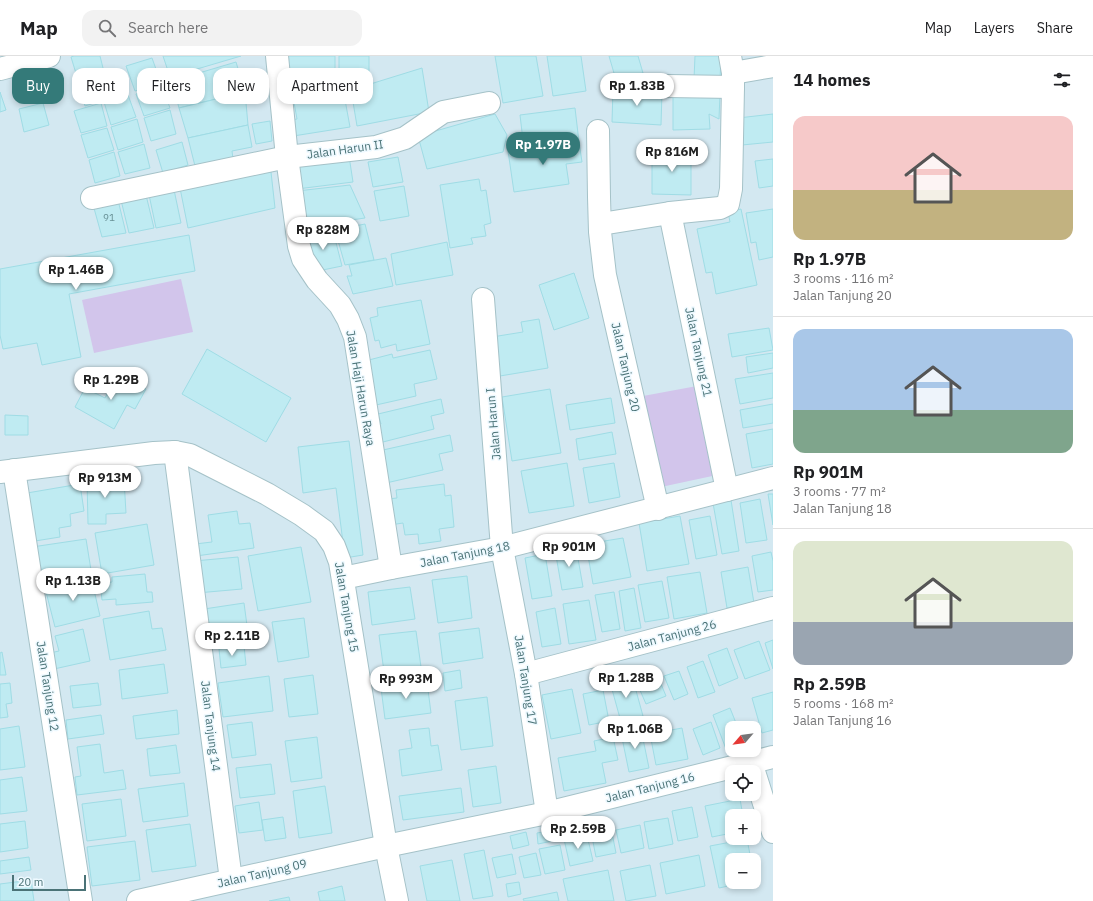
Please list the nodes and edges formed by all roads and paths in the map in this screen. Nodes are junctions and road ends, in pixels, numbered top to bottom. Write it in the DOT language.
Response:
graph roads {
  1 [pos="49,56"];
  2 [pos="277,56"];
  3 [pos="11,63"];
  4 [pos="773,66"];
  5 [pos="732,72"];
  6 [pos="668,86"];
  7 [pos="489,103"];
  8 [pos="598,131"];
  9 [pos="287,157"];
  10 [pos="92,198"];
  11 [pos="670,213"];
  12 [pos="601,224"];
  13 [pos="483,299"];
  14 [pos="175,452"];
  15 [pos="7,471"];
  16 [pos="773,478"];
  17 [pos="727,490"];
  18 [pos="658,509"];
  19 [pos="502,548"];
  20 [pos="391,568"];
  21 [pos="343,578"];
  22 [pos="773,608"];
  23 [pos="526,674"];
  24 [pos="773,757"];
  25 [pos="751,762"];
  26 [pos="547,813"];
  27 [pos="773,832"];
  28 [pos="386,846"];
  29 [pos="231,880"];
  30 [pos="81,901"];
  31 [pos="138,901"];
  32 [pos="397,901"];
  1 -- 3 [label="street"];
  2 -- 9 [label="street, Jalan Haji Harun Raya"];
  4 -- 5 [label="street"];
  5 -- 6 [label="street"];
  5 -- 11 [label="street"];
  7 -- 9 [label="street, Jalan Harun II"];
  8 -- 12 [label="street, Jalan Tanjung 20"];
  9 -- 10 [label="street, Jalan Harun II"];
  9 -- 20 [label="street, Jalan Haji Harun Raya"];
  11 -- 12 [label="street"];
  11 -- 17 [label="street, Jalan Tanjung 21"];
  12 -- 18 [label="street, Jalan Tanjung 20"];
  13 -- 19 [label="street, Jalan Harun I"];
  14 -- 15 [label="street, Jalan Tanjung 15"];
  14 -- 21 [label="street, Jalan Tanjung 15"];
  14 -- 29 [label="street, Jalan Tanjung 14"];
  15 -- 30 [label="street, Jalan Tanjung 12"];
  16 -- 17 [label="street, Jalan Tanjung 18"];
  17 -- 18 [label="street, Jalan Tanjung 18"];
  18 -- 19 [label="street, Jalan Tanjung 18"];
  19 -- 20 [label="street, Jalan Tanjung 18"];
  19 -- 23 [label="street, Jalan Tanjung 17"];
  20 -- 21 [label="street, Jalan Tanjung 18"];
  21 -- 28 [label="street, Jalan Tanjung 15"];
  22 -- 23 [label="street, Jalan Tanjung 26"];
  23 -- 26 [label="street, Jalan Tanjung 17"];
  24 -- 25 [label="street, Jalan Tanjung 16"];
  25 -- 26 [label="street, Jalan Tanjung 16"];
  25 -- 27 [label="street"];
  26 -- 28 [label="street, Jalan Tanjung 16"];
  28 -- 29 [label="street, Jalan Tanjung 09"];
  28 -- 32 [label="street, Jalan Tanjung 15"];
  29 -- 31 [label="street, Jalan Tanjung 09"];
}
